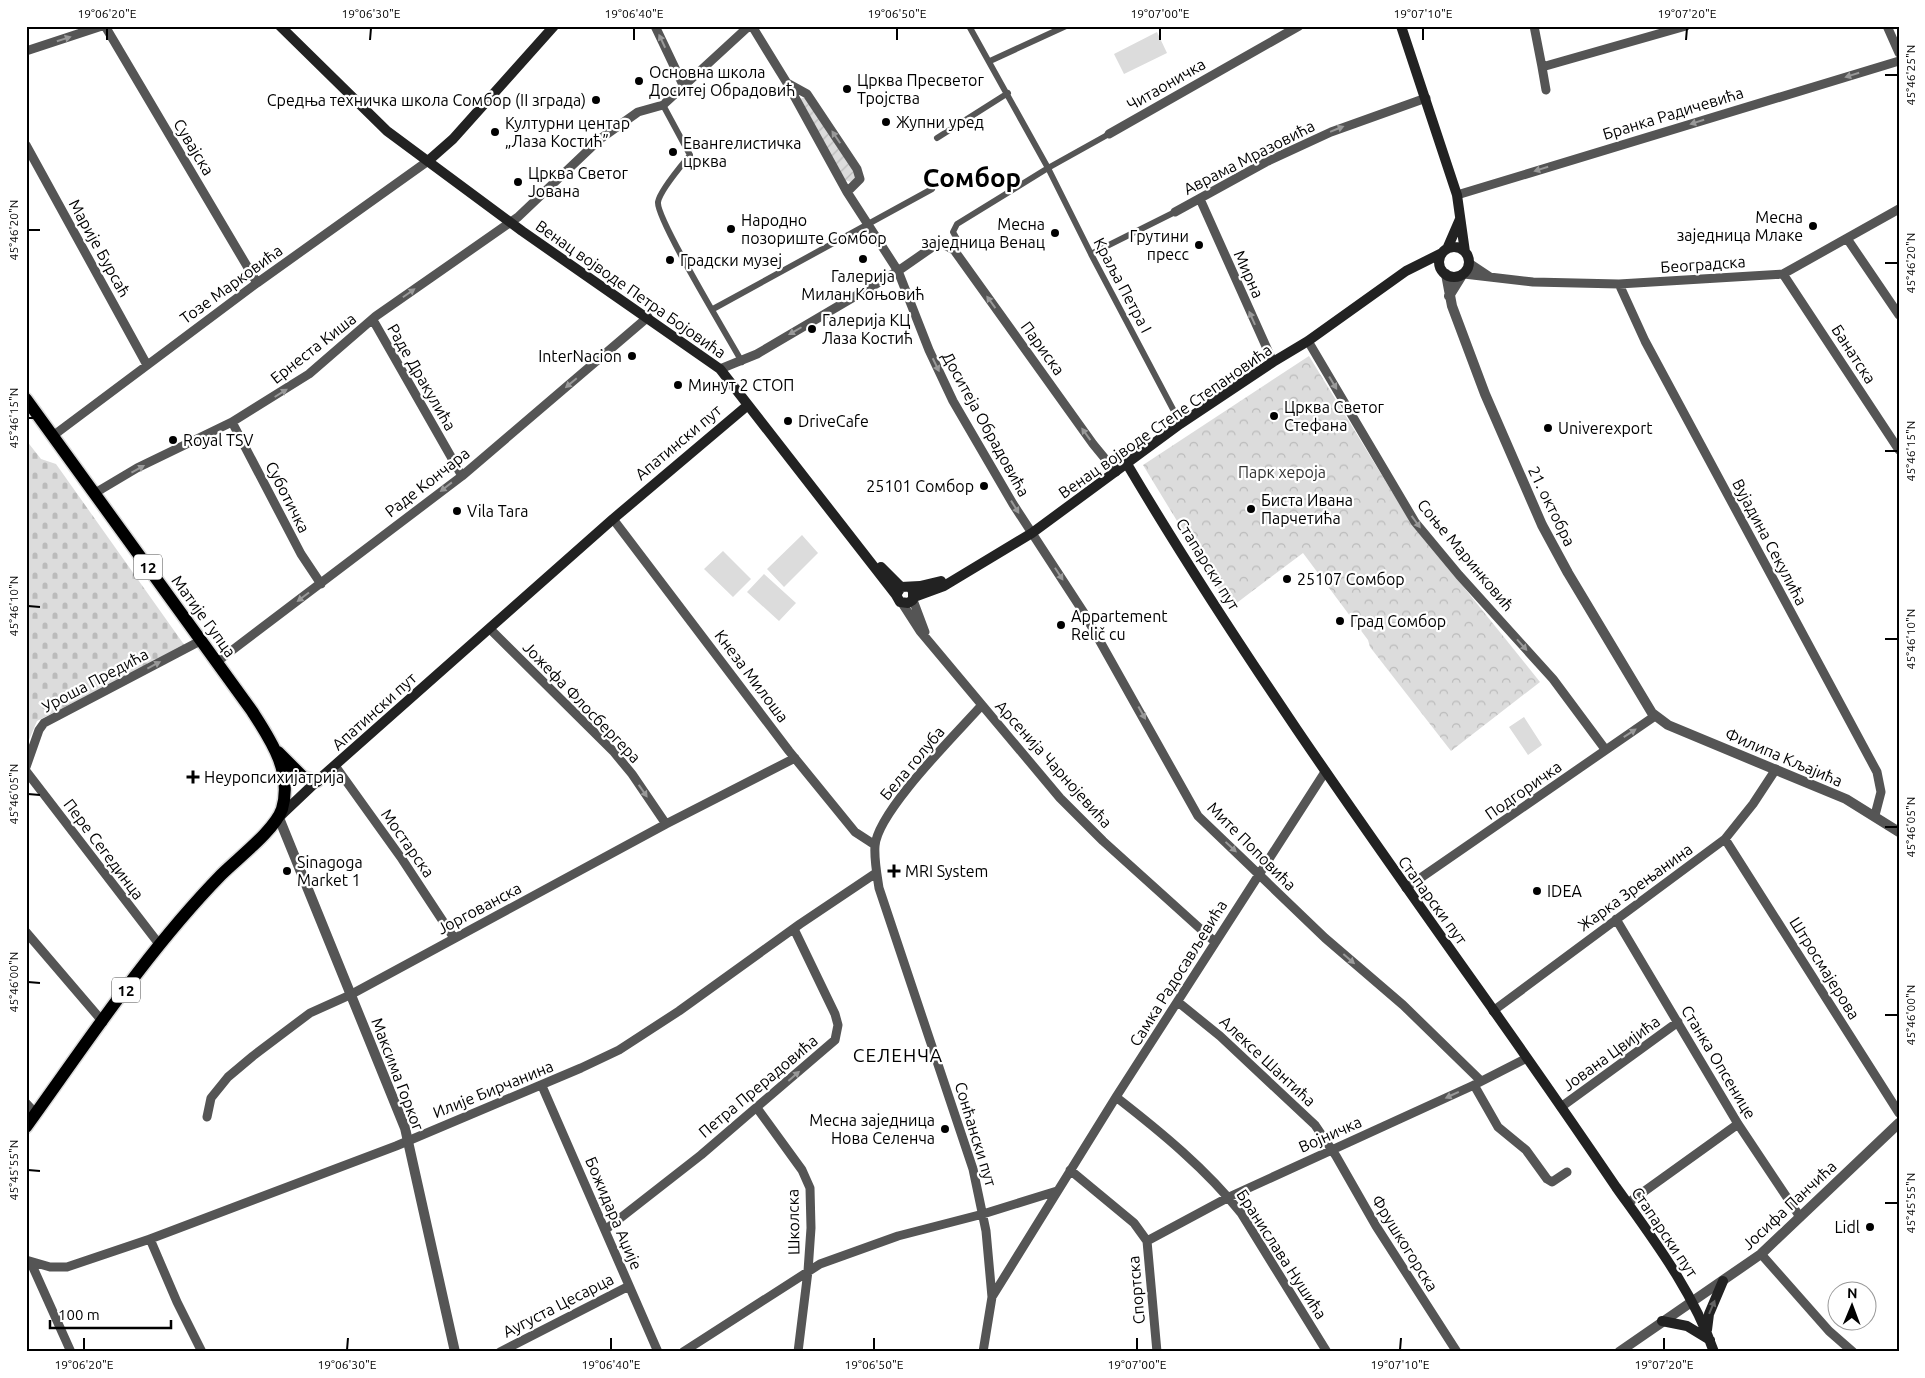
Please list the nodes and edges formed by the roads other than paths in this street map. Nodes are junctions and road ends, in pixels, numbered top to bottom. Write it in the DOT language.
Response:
graph roads {
  1 [pos="103,26"];
  2 [pos="280,26"];
  3 [pos="554,26"];
  4 [pos="655,26"];
  5 [pos="751,26"];
  6 [pos="969,26"];
  7 [pos="1066,26"];
  8 [pos="1299,26"];
  9 [pos="1401,26"];
  10 [pos="1534,26"];
  11 [pos="1686,26"];
  12 [pos="1887,26"];
  13 [pos="26,51"];
  14 [pos="1899,53"];
  15 [pos="1899,60"];
  16 [pos="990,61"];
  17 [pos="1542,67"];
  18 [pos="787,83"];
  19 [pos="684,86"];
  20 [pos="1546,90"];
  21 [pos="1008,93"];
  22 [pos="1426,98"];
  23 [pos="663,105"];
  24 [pos="1109,134"];
  25 [pos="937,138"];
  26 [pos="26,145"];
  27 [pos="428,161"];
  28 [pos="1048,168"];
  29 [pos="932,189"];
  30 [pos="846,192"];
  31 [pos="1456,195"];
  32 [pos="1200,199"];
  33 [pos="1899,209"];
  34 [pos="1175,212"];
  35 [pos="1460,219"];
  36 [pos="511,222"];
  37 [pos="866,224"];
  38 [pos="1848,240"];
  39 [pos="947,246"];
  40 [pos="1445,251"];
  41 [pos="1465,252"];
  42 [pos="1091,254"];
  43 [pos="1469,263"];
  44 [pos="1420,264"];
  45 [pos="898,271"];
  46 [pos="1444,273"];
  47 [pos="1463,274"];
  48 [pos="1783,274"];
  49 [pos="1492,278"];
  50 [pos="256,283"];
  51 [pos="1619,284"];
  52 [pos="1450,296"];
  53 [pos="713,309"];
  54 [pos="1899,315"];
  55 [pos="648,317"];
  56 [pos="373,320"];
  57 [pos="1308,341"];
  58 [pos="742,362"];
  59 [pos="1273,362"];
  60 [pos="147,365"];
  61 [pos="720,369"];
  62 [pos="26,399"];
  63 [pos="748,405"];
  64 [pos="1175,413"];
  65 [pos="1188,419"];
  66 [pos="232,422"];
  67 [pos="1172,430"];
  68 [pos="54,435"];
  69 [pos="1899,450"];
  70 [pos="1127,464"];
  71 [pos="1116,472"];
  72 [pos="462,476"];
  73 [pos="95,493"];
  74 [pos="613,519"];
  75 [pos="1032,533"];
  76 [pos="320,584"];
  77 [pos="906,595"];
  78 [pos="490,629"];
  79 [pos="202,640"];
  80 [pos="218,661"];
  81 [pos="981,706"];
  82 [pos="1655,716"];
  83 [pos="1605,749"];
  84 [pos="277,750"];
  85 [pos="795,758"];
  86 [pos="26,767"];
  87 [pos="336,767"];
  88 [pos="1776,769"];
  89 [pos="26,771"];
  90 [pos="1325,772"];
  91 [pos="317,781"];
  92 [pos="1875,815"];
  93 [pos="279,818"];
  94 [pos="666,824"];
  95 [pos="1899,832"];
  96 [pos="1724,839"];
  97 [pos="875,845"];
  98 [pos="876,873"];
  99 [pos="1259,874"];
  100 [pos="1406,888"];
  101 [pos="1616,919"];
  102 [pos="794,929"];
  103 [pos="26,932"];
  104 [pos="454,938"];
  105 [pos="1215,942"];
  106 [pos="159,944"];
  107 [pos="350,995"];
  108 [pos="1178,1002"];
  109 [pos="1493,1011"];
  110 [pos="103,1022"];
  111 [pos="1678,1022"];
  112 [pos="1527,1058"];
  113 [pos="1478,1083"];
  114 [pos="542,1086"];
  115 [pos="1116,1097"];
  116 [pos="26,1103"];
  117 [pos="1561,1107"];
  118 [pos="757,1108"];
  119 [pos="1899,1113"];
  120 [pos="36,1114"];
  121 [pos="207,1118"];
  122 [pos="1899,1123"];
  123 [pos="1738,1124"];
  124 [pos="26,1127"];
  125 [pos="408,1140"];
  126 [pos="1332,1149"];
  127 [pos="1070,1170"];
  128 [pos="1567,1172"];
  129 [pos="1057,1191"];
  130 [pos="1229,1198"];
  131 [pos="1628,1202"];
  132 [pos="983,1214"];
  133 [pos="1800,1217"];
  134 [pos="605,1230"];
  135 [pos="150,1239"];
  136 [pos="1147,1241"];
  137 [pos="1762,1254"];
  138 [pos="29,1262"];
  139 [pos="808,1271"];
  140 [pos="1724,1281"];
  141 [pos="629,1286"];
  142 [pos="992,1297"];
  143 [pos="1692,1301"];
  144 [pos="1662,1321"];
  145 [pos="1709,1337"];
  146 [pos="71,1352"];
  147 [pos="202,1352"];
  148 [pos="455,1352"];
  149 [pos="500,1352"];
  150 [pos="658,1352"];
  151 [pos="683,1352"];
  152 [pos="798,1352"];
  153 [pos="983,1352"];
  154 [pos="1157,1352"];
  155 [pos="1327,1352"];
  156 [pos="1456,1352"];
  157 [pos="1619,1352"];
  158 [pos="1714,1352"];
  159 [pos="1853,1352"];
  13 -- 1 [label="street, one-way"];
  1 -- 50 [label="street, Сувајска"];
  2 -- 27 [label="main road, Венац војводе Петра Бојовића"];
  3 -- 27 [label="main road"];
  19 -- 4 [label="street, one-way"];
  5 -- 18 [label="street, Доситеја Обрадовића"];
  5 -- 19 [label="street"];
  6 -- 16 [label="street"];
  7 -- 16 [label="street"];
  8 -- 24 [label="street, Читаоничка"];
  9 -- 22 [label="main road"];
  10 -- 17 [label="street"];
  11 -- 17 [label="street"];
  12 -- 14 [label="street"];
  15 -- 31 [label="street, Бранка Радичевића, one-way"];
  16 -- 21 [label="street, Краља Петра I"];
  17 -- 20 [label="street"];
  18 -- 30 [label="street, Доситеја Обрадовића"];
  30 -- 18 [label="street, one-way"];
  19 -- 23 [label="street"];
  21 -- 25 [label="street"];
  21 -- 28 [label="street, Краља Петра I"];
  22 -- 31 [label="main road"];
  32 -- 22 [label="street, Аврама Мразовића, one-way"];
  23 -- 36 [label="street, Ернеста Киша"];
  23 -- 53 [label="street"];
  24 -- 28 [label="street, Читаоничка"];
  26 -- 60 [label="street, Марије Бурсаћ"];
  27 -- 36 [label="main road, Венац војводе Петра Бојовића"];
  27 -- 50 [label="street, Тозе Марковића"];
  28 -- 39 [label="street, Читаоничка"];
  28 -- 42 [label="street, Краља Петра I"];
  29 -- 37 [label="street"];
  30 -- 37 [label="street, Доситеја Обрадовића"];
  31 -- 35 [label="main road"];
  32 -- 34 [label="street, Аврама Мразовића"];
  59 -- 32 [label="street, Мирна, one-way"];
  33 -- 38 [label="street, Београдска"];
  34 -- 42 [label="street, Аврама Мразовића"];
  35 -- 40 [label="main road"];
  35 -- 41 [label="main road"];
  36 -- 55 [label="main road, Венац војводе Петра Бојовића"];
  56 -- 36 [label="street, Ернеста Киша, one-way"];
  37 -- 45 [label="street, Доситеја Обрадовића"];
  37 -- 53 [label="street"];
  38 -- 48 [label="street, Београдска"];
  38 -- 54 [label="street"];
  39 -- 45 [label="street"];
  71 -- 39 [label="street, Париска, one-way"];
  40 -- 41 [label="main road"];
  40 -- 44 [label="main road, Венац војводе Степе Степановића"];
  40 -- 46 [label="main road"];
  41 -- 43 [label="main road"];
  42 -- 64 [label="street, Краља Петра I"];
  43 -- 47 [label="main road"];
  43 -- 49 [label="street"];
  44 -- 46 [label="main road"];
  44 -- 57 [label="main road, Венац војводе Степе Степановића"];
  45 -- 58 [label="street, one-way"];
  45 -- 75 [label="street, Доситеја Обрадовића, one-way"];
  46 -- 47 [label="main road"];
  46 -- 52 [label="street, 21. октобра"];
  47 -- 49 [label="street, Београдска"];
  47 -- 52 [label="street"];
  48 -- 51 [label="street, Београдска"];
  48 -- 69 [label="street, Банатска"];
  49 -- 51 [label="street, Београдска"];
  50 -- 60 [label="street, Тозе Марковића"];
  51 -- 92 [label="street, Вујадина Секулића"];
  52 -- 82 [label="street, 21. октобра"];
  53 -- 58 [label="street"];
  55 -- 61 [label="main road, Венац војводе Петра Бојовића"];
  55 -- 72 [label="street, Раде Кончара, one-way"];
  66 -- 56 [label="street, Ернеста Киша, one-way"];
  56 -- 72 [label="street, Раде Дракулића"];
  57 -- 59 [label="main road, Венац војводе Степе Степановића"];
  57 -- 83 [label="street, Соње Маринковић, one-way"];
  58 -- 61 [label="street"];
  59 -- 65 [label="main road, Венац војводе Степе Степановића"];
  60 -- 68 [label="street, Тозе Марковића"];
  61 -- 63 [label="main road, Венац војводе Петра Бојовића"];
  62 -- 68 [label="main road, Матије Гупца / 12"];
  63 -- 74 [label="main road, Апатински пут"];
  63 -- 77 [label="main road, Венац војводе Петра Бојовића"];
  64 -- 65 [label="street"];
  64 -- 67 [label="street"];
  65 -- 67 [label="main road, Венац војводе Степе Степановића"];
  73 -- 66 [label="street, Ернеста Киша, one-way"];
  66 -- 76 [label="street, Суботичка"];
  67 -- 70 [label="main road, Венац војводе Степе Степановића"];
  68 -- 73 [label="main road, Матије Гупца / 12"];
  70 -- 71 [label="main road, Венац војводе Степе Степановића"];
  70 -- 90 [label="main road, Стапарски пут"];
  71 -- 75 [label="main road, Венац војводе Степе Степановића"];
  72 -- 76 [label="street, Раде Кончара, one-way"];
  73 -- 79 [label="main road, Матије Гупца / 12"];
  74 -- 78 [label="main road, Апатински пут"];
  74 -- 85 [label="street, Кнеза Милоша"];
  75 -- 77 [label="main road, Венац војводе Степе Степановића"];
  75 -- 99 [label="street, Мите Поповића, one-way"];
  76 -- 80 [label="street, Раде Кончара, one-way"];
  77 -- 81 [label="street, Арсенија Чарнојевића"];
  78 -- 87 [label="main road, Апатински пут"];
  78 -- 94 [label="street, Јожефа Флосбергера, one-way"];
  79 -- 80 [label="main road, Матије Гупца / 12"];
  86 -- 79 [label="street, Уроша Предића, one-way"];
  80 -- 84 [label="main road, Матије Гупца / 12"];
  81 -- 97 [label="street, Бела голуба"];
  81 -- 105 [label="street, Арсенија Чарнојевића"];
  83 -- 82 [label="street, Подгоричка, one-way"];
  82 -- 88 [label="street, Филипа Кљајића"];
  83 -- 100 [label="street, Подгоричка"];
  84 -- 91 [label="main road"];
  84 -- 93 [label="main road, Матије Гупца / 12"];
  85 -- 94 [label="street, Јоргованска"];
  85 -- 97 [label="street, Кнеза Милоша"];
  87 -- 91 [label="main road, Апатински пут"];
  87 -- 104 [label="street, Мостарска"];
  88 -- 92 [label="street, Филипа Кљајића"];
  88 -- 96 [label="street, Жарка Зрењанина"];
  89 -- 106 [label="street, Пере Сегединца"];
  90 -- 99 [label="street, Самка Радосављевића"];
  90 -- 100 [label="main road, Стапарски пут"];
  91 -- 93 [label="main road, Апатински пут"];
  92 -- 95 [label="street, Филипа Кљајића"];
  93 -- 106 [label="main road, Апатински пут / 12"];
  93 -- 107 [label="street, Максима Горког"];
  94 -- 104 [label="street, Јоргованска"];
  96 -- 101 [label="street, Жарка Зрењанина"];
  96 -- 119 [label="street, Штросмајерова"];
  97 -- 98 [label="street, Сонћански пут"];
  98 -- 102 [label="street, Илије Бирчанина"];
  98 -- 132 [label="street, Сонћански пут"];
  99 -- 105 [label="street, Самка Радосављевића"];
  99 -- 113 [label="street, Мите Поповића, one-way"];
  100 -- 109 [label="main road, Стапарски пут"];
  101 -- 109 [label="street, Жарка Зрењанина"];
  101 -- 111 [label="street, Станка Опсенице"];
  102 -- 114 [label="street, Илије Бирчанина"];
  118 -- 102 [label="street, Петра Прерадовића, one-way"];
  103 -- 110 [label="street"];
  104 -- 107 [label="street, Јоргованска"];
  105 -- 108 [label="street, Самка Радосављевића"];
  106 -- 110 [label="main road, Апатински пут / 12"];
  107 -- 121 [label="street, Јоргованска"];
  107 -- 125 [label="street, Максима Горког"];
  108 -- 115 [label="street, Самка Радосављевића"];
  108 -- 126 [label="street, Алексе Шантића"];
  109 -- 112 [label="main road, Стапарски пут"];
  110 -- 120 [label="main road, Апатински пут / 12"];
  111 -- 117 [label="street, Јована Цвијића"];
  111 -- 123 [label="street, Станка Опсенице"];
  112 -- 113 [label="street, Војничка"];
  112 -- 117 [label="main road, Стапарски пут"];
  113 -- 126 [label="street, Војничка, one-way"];
  113 -- 128 [label="street, Мите Поповића"];
  114 -- 125 [label="street, Илије Бирчанина"];
  114 -- 134 [label="street, Божидара Аџије"];
  115 -- 127 [label="street, Самка Радосављевића"];
  115 -- 130 [label="street, Бранислава Нушића"];
  116 -- 120 [label="street"];
  117 -- 131 [label="main road, Стапарски пут"];
  118 -- 134 [label="street, Петра Прерадовића"];
  118 -- 139 [label="street, Школска"];
  120 -- 124 [label="main road, Апатински пут / 12"];
  122 -- 133 [label="street, Јосифа Панчића"];
  123 -- 131 [label="street"];
  123 -- 133 [label="street, Станка Опсенице"];
  125 -- 135 [label="street, Илије Бирчанина"];
  125 -- 148 [label="street, Максима Горког"];
  126 -- 130 [label="street, Војничка"];
  126 -- 156 [label="street, Фрушкогорска"];
  127 -- 129 [label="street, Самка Радосављевића"];
  127 -- 136 [label="street, Спортска"];
  129 -- 132 [label="street"];
  129 -- 142 [label="street, Самка Радосављевића"];
  130 -- 136 [label="street, Војничка"];
  130 -- 155 [label="street, Бранислава Нушића"];
  131 -- 143 [label="main road, Стапарски пут"];
  132 -- 139 [label="street"];
  132 -- 142 [label="street, Сонћански пут"];
  133 -- 137 [label="street, Јосифа Панчића"];
  134 -- 141 [label="street, Божидара Аџије"];
  135 -- 138 [label="street, Илије Бирчанина"];
  135 -- 147 [label="street"];
  136 -- 154 [label="street, Спортска"];
  137 -- 140 [label="street, Јосифа Панчића"];
  137 -- 159 [label="street"];
  138 -- 146 [label="street"];
  139 -- 151 [label="street"];
  139 -- 152 [label="street, Школска"];
  140 -- 143 [label="street, Јосифа Панчића"];
  145 -- 140 [label="main road, one-way"];
  141 -- 149 [label="street, Аугуста Цесарца"];
  141 -- 150 [label="street, Божидара Аџије"];
  142 -- 153 [label="street, Сонћански пут"];
  143 -- 144 [label="street, Јосифа Панчића"];
  143 -- 145 [label="main road, Стапарски пут"];
  144 -- 145 [label="main road"];
  144 -- 157 [label="street, Јосифа Панчића"];
  145 -- 158 [label="main road, Стапарски пут"];
}
